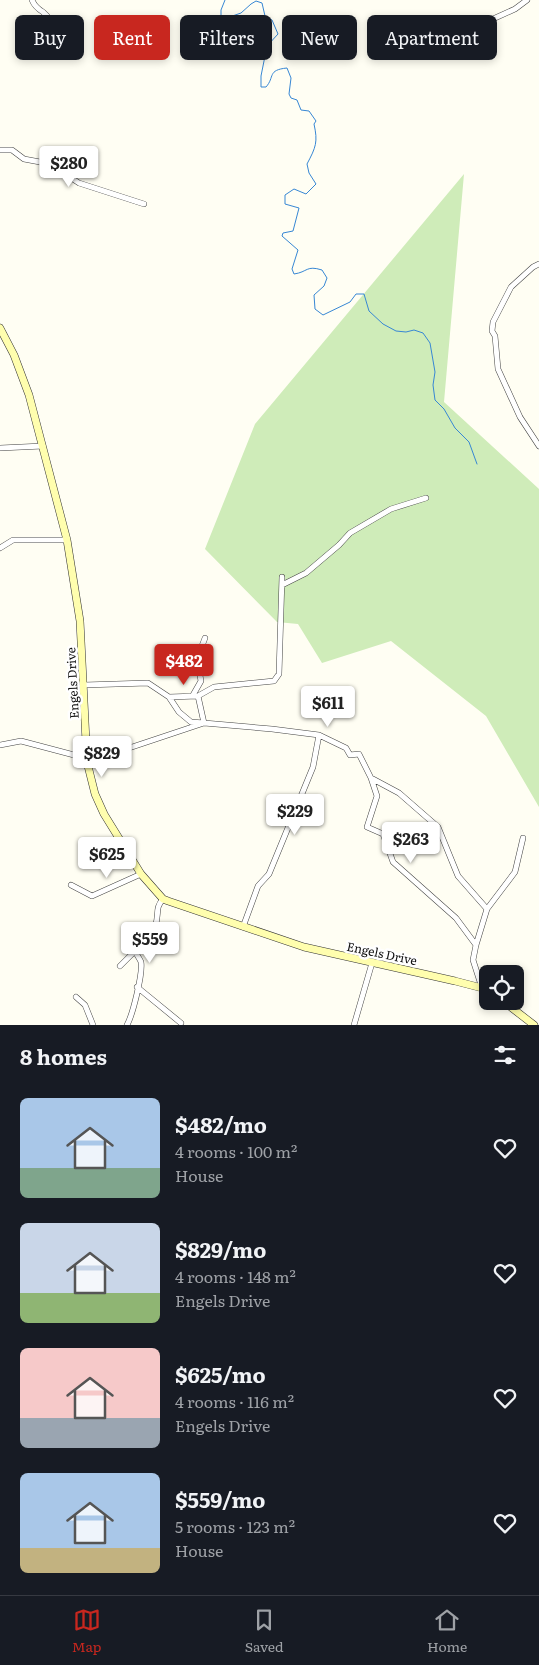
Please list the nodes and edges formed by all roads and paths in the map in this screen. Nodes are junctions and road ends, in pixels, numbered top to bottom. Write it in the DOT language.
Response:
graph roads {
  1 [pos="32,0"];
  2 [pos="527,0"];
  3 [pos="47,15"];
  4 [pos="497,17"];
  5 [pos="0,150"];
  6 [pos="144,204"];
  7 [pos="539,264"];
  8 [pos="0,328"];
  9 [pos="3,340"];
  10 [pos="43,446"];
  11 [pos="539,446"];
  12 [pos="0,448"];
  13 [pos="426,498"];
  14 [pos="67,540"];
  15 [pos="0,548"];
  16 [pos="282,577"];
  17 [pos="282,584"];
  18 [pos="205,638"];
  19 [pos="84,685"];
  20 [pos="196,696"];
  21 [pos="169,697"];
  22 [pos="204,723"];
  23 [pos="318,735"];
  24 [pos="0,745"];
  25 [pos="88,765"];
  26 [pos="371,778"];
  27 [pos="523,838"];
  28 [pos="122,841"];
  29 [pos="86,852"];
  30 [pos="142,874"];
  31 [pos="71,885"];
  32 [pos="163,899"];
  33 [pos="487,909"];
  34 [pos="243,927"];
  35 [pos="476,945"];
  36 [pos="134,951"];
  37 [pos="372,963"];
  38 [pos="120,966"];
  39 [pos="479,975"];
  40 [pos="138,987"];
  41 [pos="479,988"];
  42 [pos="76,997"];
  43 [pos="515,1010"];
  44 [pos="181,1023"];
  45 [pos="94,1025"];
  46 [pos="127,1025"];
  47 [pos="354,1025"];
  48 [pos="534,1025"];
  1 -- 3 [label="street"];
  2 -- 4 [label="street"];
  5 -- 6 [label="street"];
  7 -- 11 [label="street"];
  8 -- 9 [label="street, Engels Drive"];
  9 -- 10 [label="street, Engels Drive"];
  10 -- 12 [label="street"];
  10 -- 14 [label="street, Engels Drive"];
  13 -- 17 [label="street"];
  14 -- 15 [label="street"];
  14 -- 19 [label="street, Engels Drive"];
  16 -- 17 [label="street"];
  17 -- 20 [label="street"];
  18 -- 20 [label="street"];
  19 -- 21 [label="street"];
  19 -- 25 [label="street, Engels Drive"];
  20 -- 21 [label="street"];
  20 -- 22 [label="street"];
  21 -- 22 [label="street"];
  22 -- 23 [label="street"];
  22 -- 25 [label="street"];
  23 -- 26 [label="street"];
  23 -- 34 [label="street"];
  24 -- 25 [label="street"];
  25 -- 28 [label="street, Engels Drive"];
  26 -- 33 [label="street"];
  26 -- 35 [label="street"];
  27 -- 33 [label="street"];
  28 -- 29 [label="street"];
  28 -- 30 [label="street, Engels Drive"];
  30 -- 31 [label="street"];
  30 -- 32 [label="street, Engels Drive"];
  32 -- 34 [label="street, Engels Drive"];
  32 -- 36 [label="street"];
  33 -- 35 [label="street"];
  34 -- 37 [label="street, Engels Drive"];
  35 -- 39 [label="street"];
  36 -- 38 [label="street"];
  36 -- 40 [label="street"];
  37 -- 41 [label="street, Engels Drive"];
  37 -- 47 [label="street"];
  40 -- 44 [label="street"];
  40 -- 46 [label="street"];
  42 -- 45 [label="street"];
  43 -- 48 [label="street"];
}
